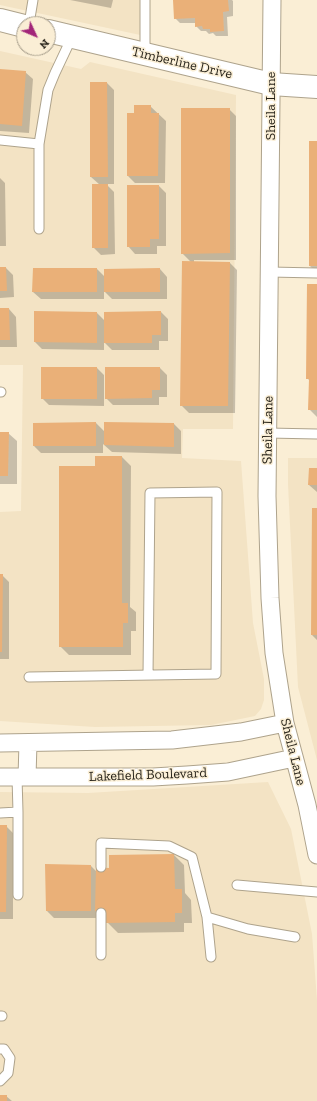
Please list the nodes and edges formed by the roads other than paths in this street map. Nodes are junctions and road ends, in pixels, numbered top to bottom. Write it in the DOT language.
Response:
graph roads {
  1 [pos="33,0"];
  2 [pos="145,0"];
  3 [pos="272,0"];
  4 [pos="30,16"];
  5 [pos="0,20"];
  6 [pos="16,24"];
  7 [pos="56,33"];
  8 [pos="72,37"];
  9 [pos="144,54"];
  10 [pos="272,84"];
  11 [pos="317,87"];
  12 [pos="0,140"];
  13 [pos="39,144"];
  14 [pos="38,230"];
  15 [pos="270,272"];
  16 [pos="317,273"];
  17 [pos="268,433"];
  18 [pos="317,434"];
  19 [pos="148,675"];
  20 [pos="28,677"];
  21 [pos="285,724"];
  22 [pos="0,743"];
  23 [pos="28,743"];
  24 [pos="294,758"];
  25 [pos="0,777"];
  26 [pos="22,777"];
  27 [pos="312,805"];
  28 [pos="18,812"];
  29 [pos="0,813"];
  30 [pos="317,855"];
  31 [pos="102,867"];
  32 [pos="237,885"];
  33 [pos="317,892"];
  34 [pos="18,895"];
  35 [pos="101,913"];
  36 [pos="207,917"];
  37 [pos="295,937"];
  38 [pos="101,955"];
  39 [pos="211,957"];
  40 [pos="0,1049"];
  41 [pos="0,1081"];
  1 -- 4 [label="lane"];
  2 -- 9 [label="lane"];
  3 -- 10 [label="street, Sheila Lane"];
  5 -- 6 [label="street"];
  7 -- 8 [label="street, Timberline Drive"];
  8 -- 9 [label="street, Timberline Drive"];
  8 -- 13 [label="lane"];
  9 -- 10 [label="street, Timberline Drive"];
  10 -- 11 [label="street, Timberline Drive"];
  10 -- 15 [label="street, Sheila Lane"];
  12 -- 13 [label="lane"];
  13 -- 14 [label="lane"];
  15 -- 16 [label="lane"];
  15 -- 17 [label="street, Sheila Lane"];
  17 -- 18 [label="lane"];
  17 -- 21 [label="street, Sheila Lane"];
  19 -- 19 [label="lane"];
  19 -- 20 [label="lane"];
  21 -- 23 [label="street"];
  21 -- 24 [label="street, Sheila Lane"];
  22 -- 23 [label="street"];
  23 -- 26 [label="street"];
  24 -- 26 [label="street, Lakefield Boulevard"];
  24 -- 27 [label="street, Sheila Lane"];
  25 -- 26 [label="street, Lakefield Boulevard"];
  26 -- 28 [label="lane"];
  27 -- 30 [label="street, Sheila Lane"];
  28 -- 29 [label="lane"];
  28 -- 34 [label="lane"];
  31 -- 36 [label="lane"];
  32 -- 33 [label="lane"];
  35 -- 38 [label="lane"];
  36 -- 37 [label="lane"];
  36 -- 39 [label="lane"];
  40 -- 41 [label="lane"];
}
